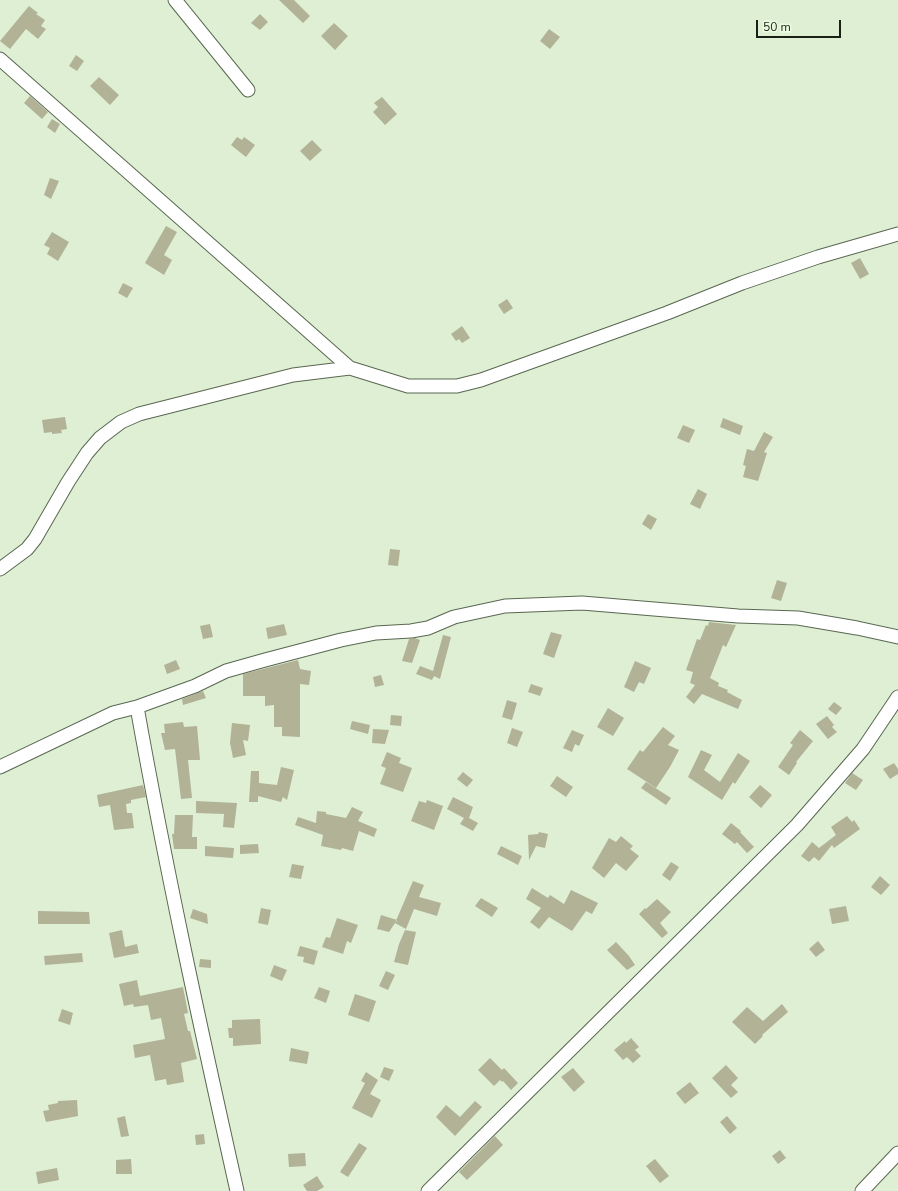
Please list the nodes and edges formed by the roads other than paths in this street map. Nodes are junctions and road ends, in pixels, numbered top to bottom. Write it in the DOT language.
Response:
graph roads {
  1 [pos="175,0"];
  2 [pos="0,59"];
  3 [pos="248,90"];
  4 [pos="898,234"];
  5 [pos="350,368"];
  6 [pos="0,569"];
  7 [pos="898,638"];
  8 [pos="898,697"];
  9 [pos="137,707"];
  10 [pos="0,767"];
  11 [pos="898,1153"];
  12 [pos="237,1191"];
  13 [pos="428,1191"];
  14 [pos="862,1191"];
  1 -- 3 [label="street"];
  2 -- 5 [label="street"];
  4 -- 5 [label="street"];
  5 -- 6 [label="street"];
  7 -- 9 [label="street"];
  8 -- 13 [label="street"];
  9 -- 10 [label="street"];
  9 -- 12 [label="street"];
  11 -- 14 [label="street"];
}
